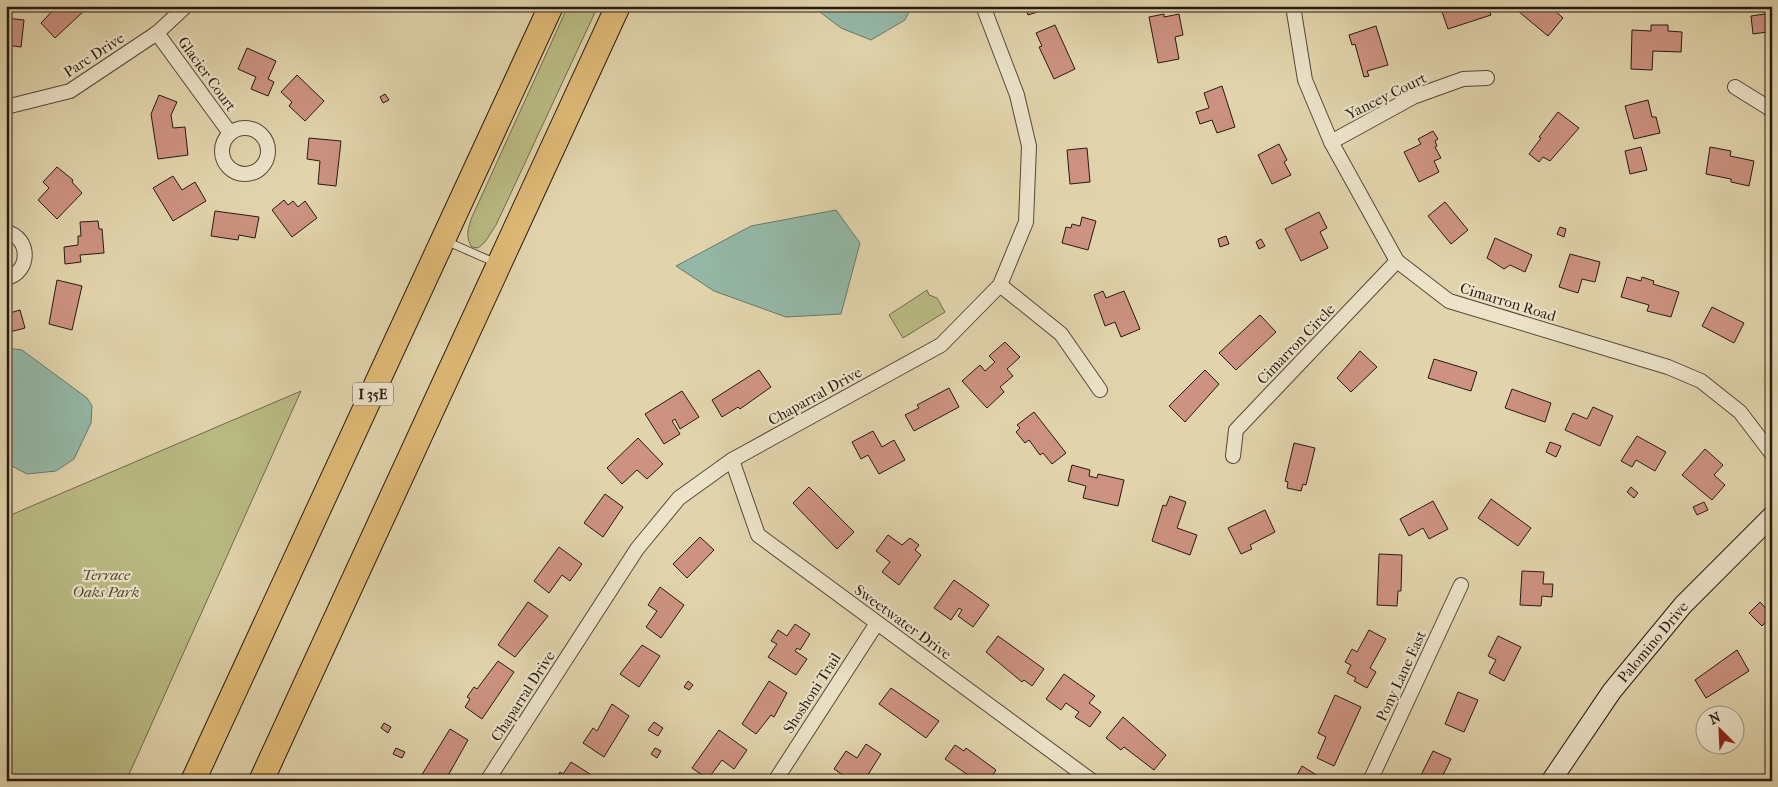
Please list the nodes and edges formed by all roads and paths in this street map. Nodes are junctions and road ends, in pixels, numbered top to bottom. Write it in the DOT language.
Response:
graph roads {
  1 [pos="186,6"];
  2 [pos="551,6"];
  3 [pos="618,6"];
  4 [pos="983,6"];
  5 [pos="1293,6"];
  6 [pos="157,33"];
  7 [pos="1487,78"];
  8 [pos="1735,87"];
  9 [pos="6,107"];
  10 [pos="1772,110"];
  11 [pos="230,133"];
  12 [pos="1331,142"];
  13 [pos="6,232"];
  14 [pos="444,240"];
  15 [pos="1397,261"];
  16 [pos="500,264"];
  17 [pos="6,278"];
  18 [pos="1000,285"];
  19 [pos="1100,390"];
  20 [pos="1772,454"];
  21 [pos="1233,456"];
  22 [pos="732,460"];
  23 [pos="1772,516"];
  24 [pos="1461,585"];
  25 [pos="877,624"];
  26 [pos="193,781"];
  27 [pos="262,781"];
  28 [pos="487,781"];
  29 [pos="775,781"];
  30 [pos="1092,781"];
  31 [pos="1370,781"];
  32 [pos="1551,781"];
  1 -- 6 [label="street, Parc Drive"];
  2 -- 14 [label="highway, I 35E"];
  3 -- 16 [label="highway"];
  4 -- 18 [label="street, Chaparral Drive"];
  5 -- 12 [label="street, Cimarron Road"];
  6 -- 9 [label="street, Parc Drive"];
  6 -- 11 [label="street, Glacier Court"];
  7 -- 12 [label="street, Yancey Court"];
  8 -- 10 [label="street"];
  12 -- 15 [label="street, Cimarron Road"];
  13 -- 17 [label="street"];
  14 -- 16 [label="lane"];
  14 -- 26 [label="highway, I 35E"];
  15 -- 20 [label="street, Cimarron Road"];
  15 -- 21 [label="street, Cimarron Circle"];
  16 -- 27 [label="highway"];
  18 -- 19 [label="street"];
  18 -- 22 [label="street, Chaparral Drive"];
  22 -- 25 [label="street, Sweetwater Drive"];
  22 -- 28 [label="street, Chaparral Drive"];
  23 -- 32 [label="street, Palomino Drive"];
  24 -- 31 [label="street, Pony Lane East"];
  25 -- 29 [label="street, Shoshoni Trail"];
  25 -- 30 [label="street, Sweetwater Drive"];
}
